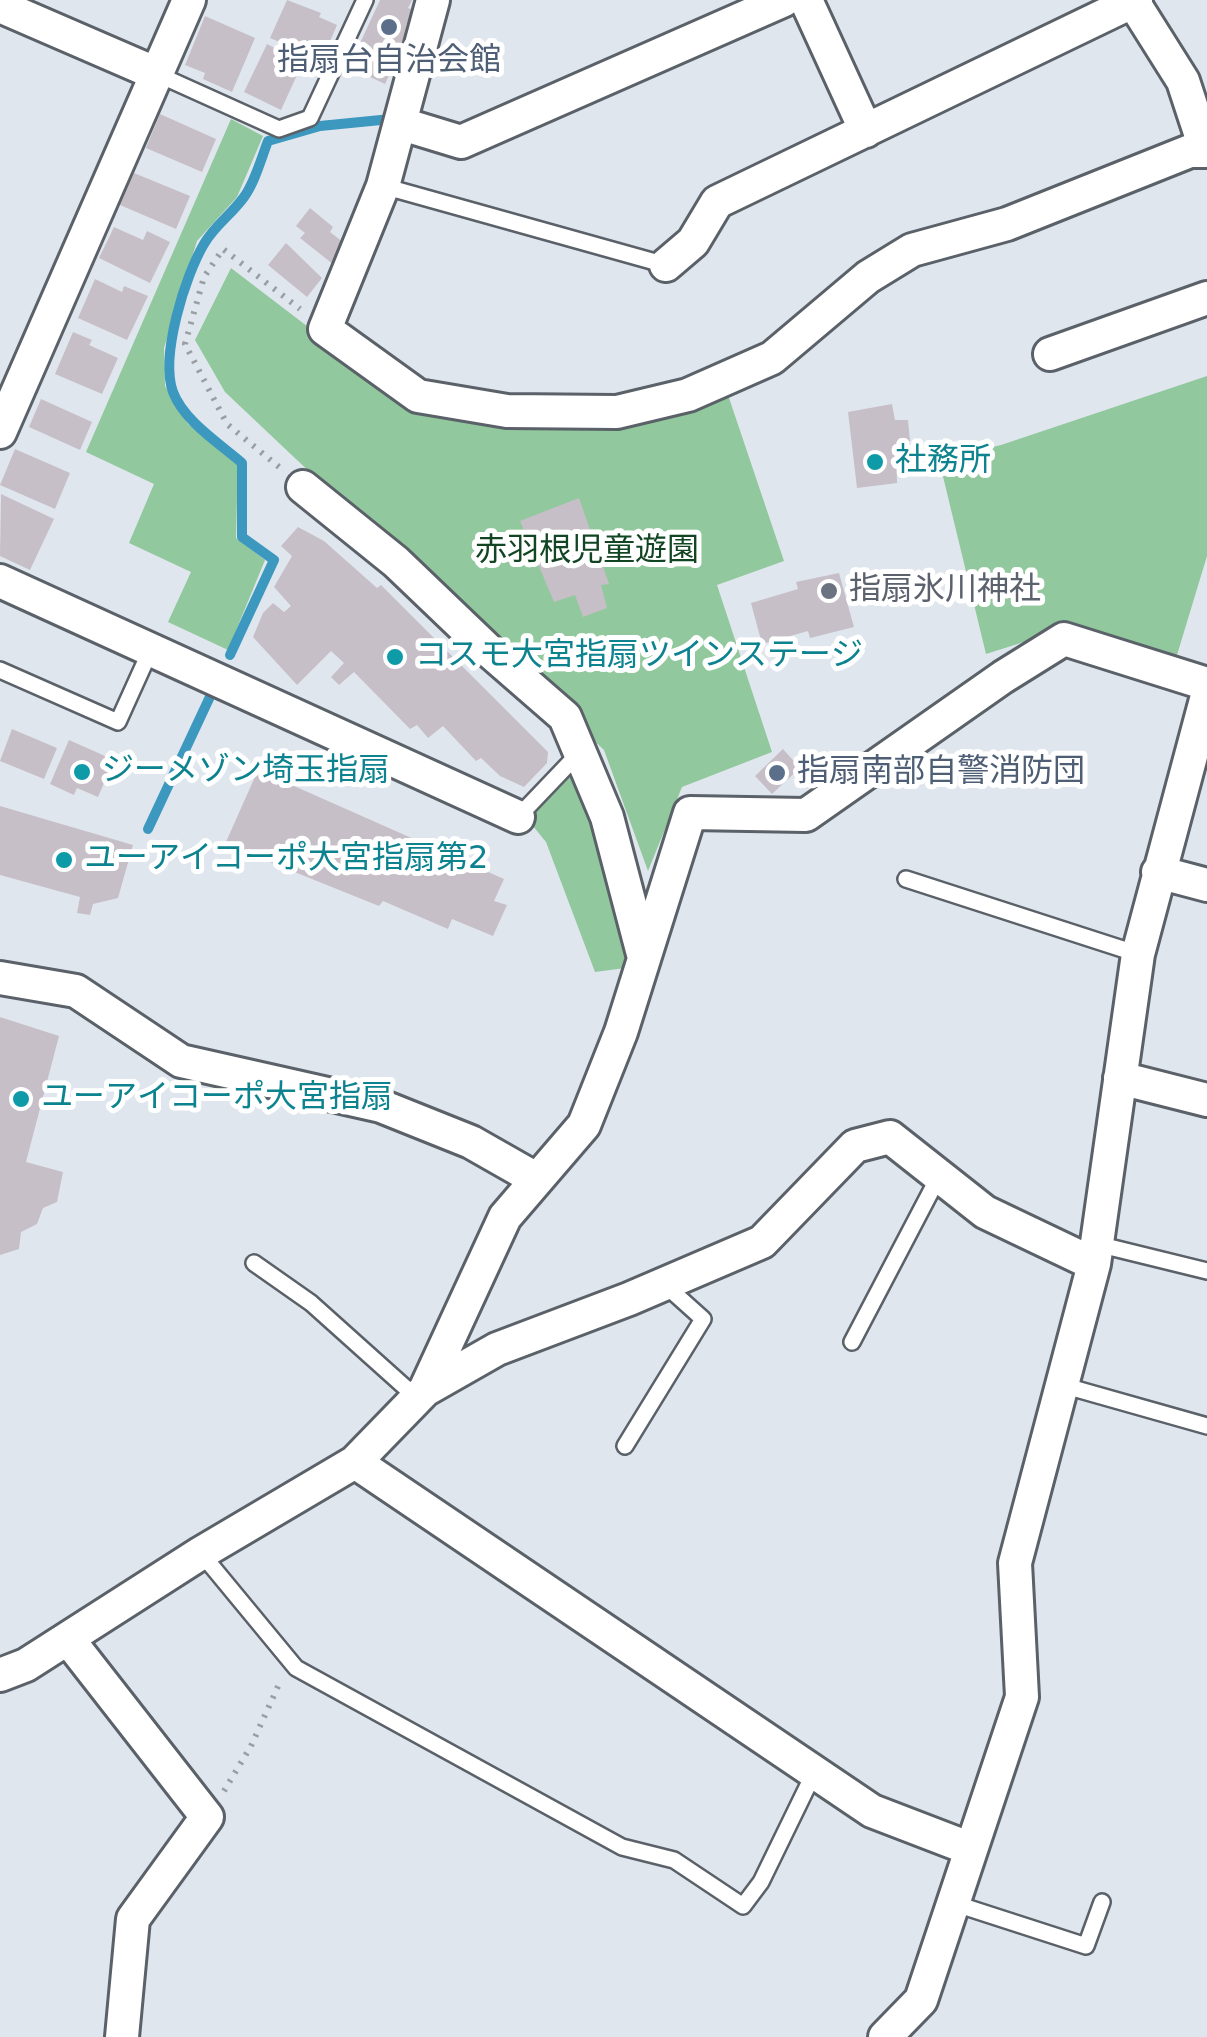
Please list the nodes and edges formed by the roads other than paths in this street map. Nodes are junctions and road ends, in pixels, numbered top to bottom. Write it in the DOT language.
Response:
graph roads {
  1 [pos="189,0"];
  2 [pos="365,0"];
  3 [pos="432,0"];
  4 [pos="784,0"];
  5 [pos="806,0"];
  6 [pos="1134,1"];
  7 [pos="3,8"];
  8 [pos="157,74"];
  9 [pos="402,124"];
  10 [pos="866,130"];
  11 [pos="1207,151"];
  12 [pos="383,186"];
  13 [pos="666,264"];
  14 [pos="1207,298"];
  15 [pos="1050,354"];
  16 [pos="0,432"];
  17 [pos="303,487"];
  18 [pos="0,580"];
  19 [pos="152,649"];
  20 [pos="0,670"];
  21 [pos="1207,684"];
  22 [pos="1207,696"];
  23 [pos="580,752"];
  24 [pos="518,817"];
  25 [pos="1158,872"];
  26 [pos="906,879"];
  27 [pos="1207,885"];
  28 [pos="1138,954"];
  29 [pos="644,958"];
  30 [pos="0,978"];
  31 [pos="1120,1078"];
  32 [pos="1207,1100"];
  33 [pos="939,1176"];
  34 [pos="536,1179"];
  35 [pos="1096,1254"];
  36 [pos="254,1263"];
  37 [pos="1207,1271"];
  38 [pos="664,1284"];
  39 [pos="852,1342"];
  40 [pos="1061,1384"];
  41 [pos="421,1394"];
  42 [pos="1207,1426"];
  43 [pos="625,1446"];
  44 [pos="355,1462"];
  45 [pos="201,1553"];
  46 [pos="68,1638"];
  47 [pos="0,1674"];
  48 [pos="816,1770"];
  49 [pos="971,1849"];
  50 [pos="1102,1902"];
  51 [pos="953,1903"];
  52 [pos="122,2037"];
  53 [pos="885,2037"];
  1 -- 8 [label="street"];
  2 -- 8 [label="lane"];
  3 -- 9 [label="street"];
  4 -- 9 [label="street"];
  5 -- 10 [label="street"];
  6 -- 10 [label="street"];
  6 -- 11 [label="street"];
  7 -- 8 [label="street"];
  8 -- 16 [label="street"];
  9 -- 12 [label="street"];
  10 -- 13 [label="street"];
  11 -- 12 [label="street"];
  12 -- 13 [label="lane"];
  14 -- 15 [label="street"];
  17 -- 23 [label="street"];
  18 -- 19 [label="street"];
  19 -- 20 [label="lane"];
  19 -- 24 [label="street"];
  21 -- 29 [label="street"];
  22 -- 25 [label="street"];
  23 -- 24 [label="lane"];
  23 -- 29 [label="street"];
  25 -- 27 [label="street"];
  25 -- 28 [label="street"];
  26 -- 28 [label="lane"];
  28 -- 31 [label="street"];
  29 -- 34 [label="street"];
  30 -- 34 [label="street"];
  31 -- 32 [label="street"];
  31 -- 35 [label="street"];
  33 -- 35 [label="street"];
  33 -- 38 [label="street"];
  33 -- 39 [label="lane"];
  34 -- 41 [label="street"];
  35 -- 37 [label="lane"];
  35 -- 40 [label="street"];
  36 -- 41 [label="lane"];
  38 -- 41 [label="street"];
  38 -- 43 [label="lane"];
  40 -- 42 [label="lane"];
  40 -- 49 [label="street"];
  41 -- 44 [label="street"];
  44 -- 45 [label="street"];
  44 -- 48 [label="street"];
  45 -- 46 [label="street"];
  45 -- 48 [label="lane"];
  46 -- 47 [label="street"];
  46 -- 52 [label="street"];
  48 -- 49 [label="street"];
  49 -- 51 [label="street"];
  50 -- 51 [label="lane"];
  51 -- 53 [label="street"];
}
